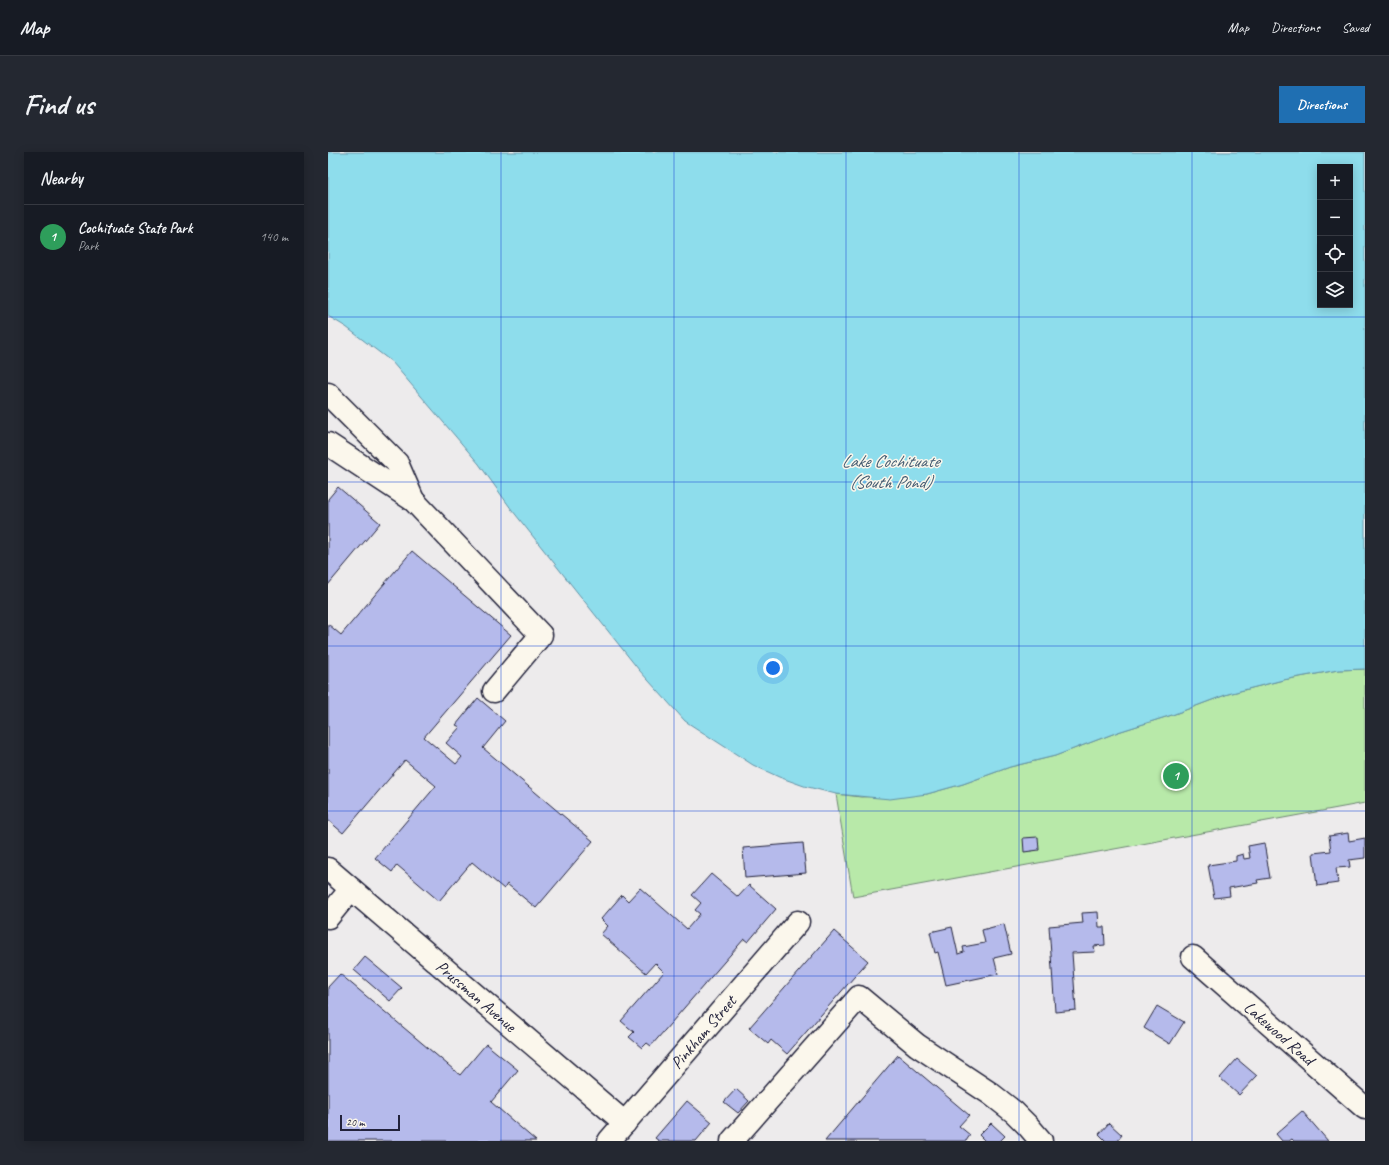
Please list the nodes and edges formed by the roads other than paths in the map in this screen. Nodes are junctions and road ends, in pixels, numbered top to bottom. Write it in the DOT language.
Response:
graph roads {
  1 [pos="328,394"];
  2 [pos="328,444"];
  3 [pos="413,500"];
  4 [pos="494,692"];
  5 [pos="328,869"];
  6 [pos="351,890"];
  7 [pos="328,917"];
  8 [pos="798,922"];
  9 [pos="1193,957"];
  10 [pos="1365,1108"];
  11 [pos="625,1123"];
  12 [pos="609,1141"];
  13 [pos="732,1141"];
  14 [pos="1041,1141"];
  1 -- 3 [label="street"];
  2 -- 3 [label="street"];
  3 -- 4 [label="street"];
  5 -- 6 [label="street, Prussman Avenue"];
  6 -- 7 [label="street"];
  6 -- 11 [label="street, Prussman Avenue"];
  8 -- 11 [label="street, Pinkham Street"];
  9 -- 10 [label="street, Lakewood Road"];
  11 -- 12 [label="street, Pinkham Street"];
  13 -- 14 [label="street"];
}
